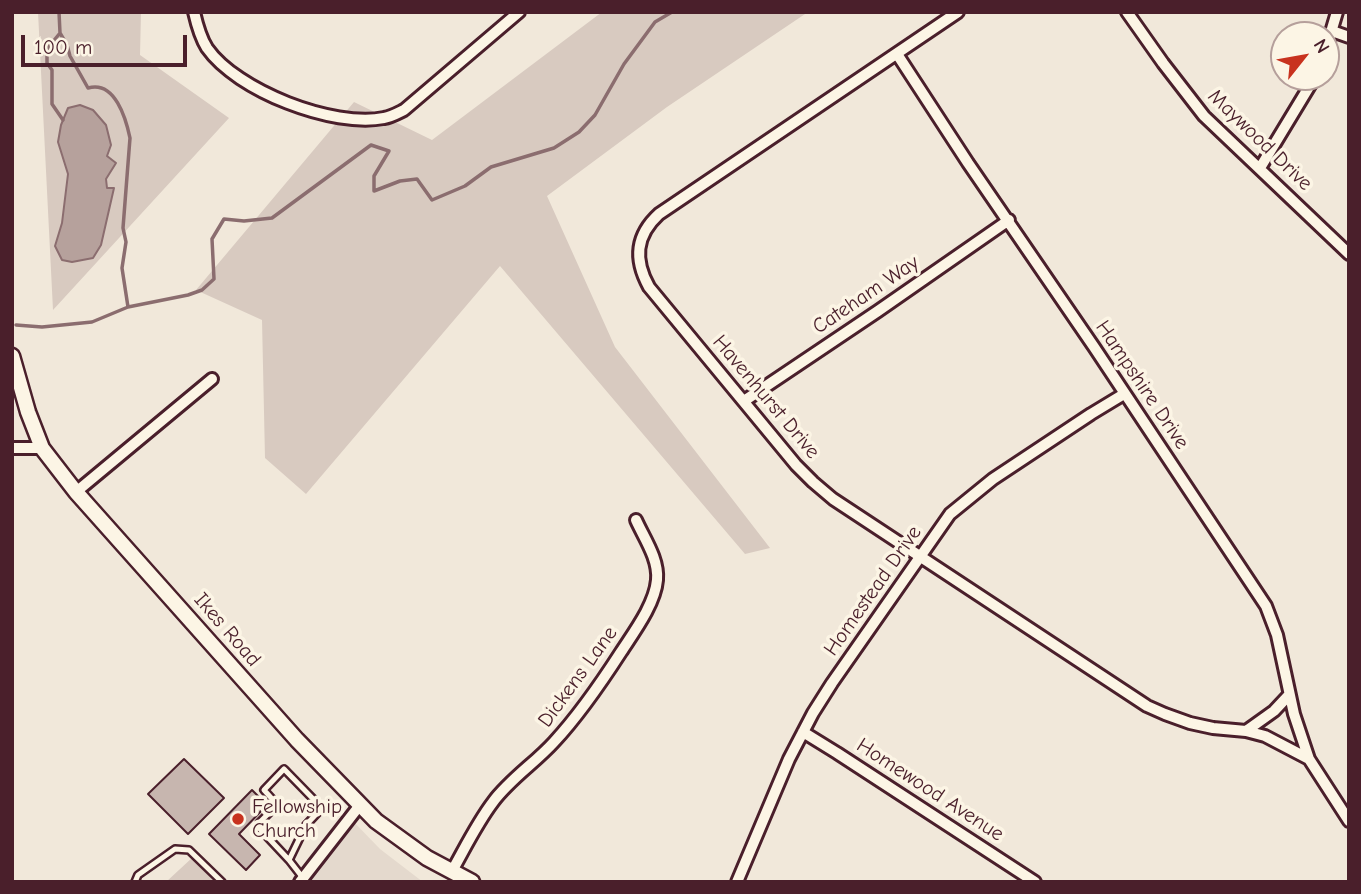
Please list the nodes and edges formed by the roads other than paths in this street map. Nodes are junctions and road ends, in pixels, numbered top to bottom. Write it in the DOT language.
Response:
graph roads {
  1 [pos="194,12"];
  2 [pos="519,12"];
  3 [pos="958,12"];
  4 [pos="1127,12"];
  5 [pos="898,54"];
  6 [pos="1307,91"];
  7 [pos="1260,168"];
  8 [pos="1009,220"];
  9 [pos="1349,254"];
  10 [pos="12,356"];
  11 [pos="212,379"];
  12 [pos="1124,394"];
  13 [pos="744,401"];
  14 [pos="42,447"];
  15 [pos="12,448"];
  16 [pos="76,492"];
  17 [pos="636,520"];
  18 [pos="920,557"];
  19 [pos="1289,695"];
  20 [pos="1246,731"];
  21 [pos="803,732"];
  22 [pos="1309,759"];
  23 [pos="360,805"];
  24 [pos="1349,821"];
  25 [pos="289,860"];
  26 [pos="452,872"];
  27 [pos="301,880"];
  28 [pos="135,882"];
  29 [pos="222,882"];
  30 [pos="472,882"];
  31 [pos="737,882"];
  32 [pos="1035,882"];
  1 -- 2 [label="street"];
  3 -- 5 [label="street, Havenhurst Drive"];
  4 -- 7 [label="street, Maywood Drive"];
  5 -- 8 [label="street, Hampshire Drive"];
  5 -- 13 [label="street, Havenhurst Drive"];
  6 -- 7 [label="street"];
  7 -- 9 [label="street, Maywood Drive"];
  8 -- 12 [label="street, Hampshire Drive"];
  8 -- 13 [label="street, Cateham Way"];
  10 -- 14 [label="street, Ikes Road"];
  11 -- 16 [label="street"];
  12 -- 18 [label="street, Homestead Drive"];
  12 -- 19 [label="street, Hampshire Drive"];
  13 -- 18 [label="street, Havenhurst Drive"];
  14 -- 15 [label="street"];
  14 -- 16 [label="street, Ikes Road"];
  16 -- 23 [label="street, Ikes Road"];
  17 -- 26 [label="street, Dickens Lane"];
  18 -- 20 [label="street, Havenhurst Drive"];
  18 -- 21 [label="street, Homestead Drive"];
  19 -- 20 [label="street"];
  19 -- 22 [label="street, Hampshire Drive"];
  20 -- 22 [label="street, Havenhurst Drive"];
  21 -- 31 [label="street, Homestead Drive"];
  21 -- 32 [label="street, Homewood Avenue"];
  22 -- 24 [label="street, Havenhurst Drive"];
  23 -- 26 [label="street, Ikes Road"];
  23 -- 27 [label="street"];
  25 -- 25 [label="lane"];
  25 -- 27 [label="lane"];
  26 -- 30 [label="street, Ikes Road"];
  28 -- 29 [label="lane"];
}
